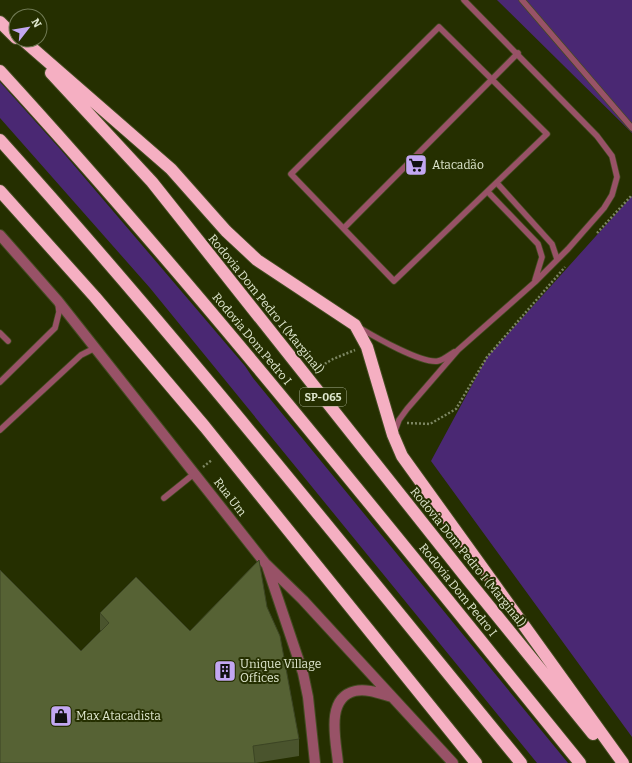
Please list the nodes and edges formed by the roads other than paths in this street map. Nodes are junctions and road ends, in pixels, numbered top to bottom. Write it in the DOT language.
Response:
graph roads {
  1 [pos="464,0"];
  2 [pos="522,0"];
  3 [pos="0,21"];
  4 [pos="8,28"];
  5 [pos="8,29"];
  6 [pos="26,48"];
  7 [pos="32,48"];
  8 [pos="518,53"];
  9 [pos="0,71"];
  10 [pos="492,78"];
  11 [pos="632,128"];
  12 [pos="0,140"];
  13 [pos="497,183"];
  14 [pos="0,191"];
  15 [pos="488,192"];
  16 [pos="344,228"];
  17 [pos="0,235"];
  18 [pos="557,259"];
  19 [pos="534,282"];
  20 [pos="58,302"];
  21 [pos="355,325"];
  22 [pos="0,333"];
  23 [pos="8,341"];
  24 [pos="95,348"];
  25 [pos="458,350"];
  26 [pos="0,382"];
  27 [pos="0,430"];
  28 [pos="393,435"];
  29 [pos="196,473"];
  30 [pos="164,498"];
  31 [pos="265,562"];
  32 [pos="392,697"];
  33 [pos="316,763"];
  34 [pos="338,763"];
  35 [pos="453,763"];
  36 [pos="476,763"];
  37 [pos="521,763"];
  38 [pos="580,763"];
  39 [pos="617,763"];
  40 [pos="623,763"];
  1 -- 8 [label="lane"];
  2 -- 11 [label="lane"];
  3 -- 4 [label="highway"];
  3 -- 5 [label="highway, Rodovia Dom Pedro I (Marginal) / SP-065"];
  6 -- 39 [label="highway, Rodovia Dom Pedro I (Marginal) / SP-065"];
  7 -- 21 [label="highway"];
  8 -- 10 [label="lane"];
  8 -- 18 [label="lane"];
  9 -- 38 [label="highway, Rodovia Dom Pedro I / SP-065"];
  10 -- 13 [label="lane"];
  10 -- 16 [label="lane"];
  10 -- 16 [label="lane"];
  12 -- 37 [label="highway"];
  13 -- 15 [label="lane"];
  13 -- 18 [label="lane"];
  14 -- 36 [label="highway"];
  15 -- 16 [label="lane"];
  15 -- 19 [label="lane"];
  17 -- 20 [label="street, Rua Um"];
  18 -- 19 [label="lane"];
  19 -- 25 [label="lane"];
  20 -- 24 [label="street, Rua Um"];
  20 -- 26 [label="lane"];
  21 -- 25 [label="lane"];
  21 -- 28 [label="highway"];
  22 -- 23 [label="lane"];
  24 -- 27 [label="lane"];
  24 -- 29 [label="street, Rua Um"];
  25 -- 28 [label="lane"];
  28 -- 40 [label="highway"];
  29 -- 30 [label="lane"];
  29 -- 31 [label="street, Rua Um"];
  31 -- 32 [label="street, Rua Um"];
  31 -- 33 [label="street"];
  32 -- 34 [label="street"];
  32 -- 35 [label="street, Rua Um"];
}
